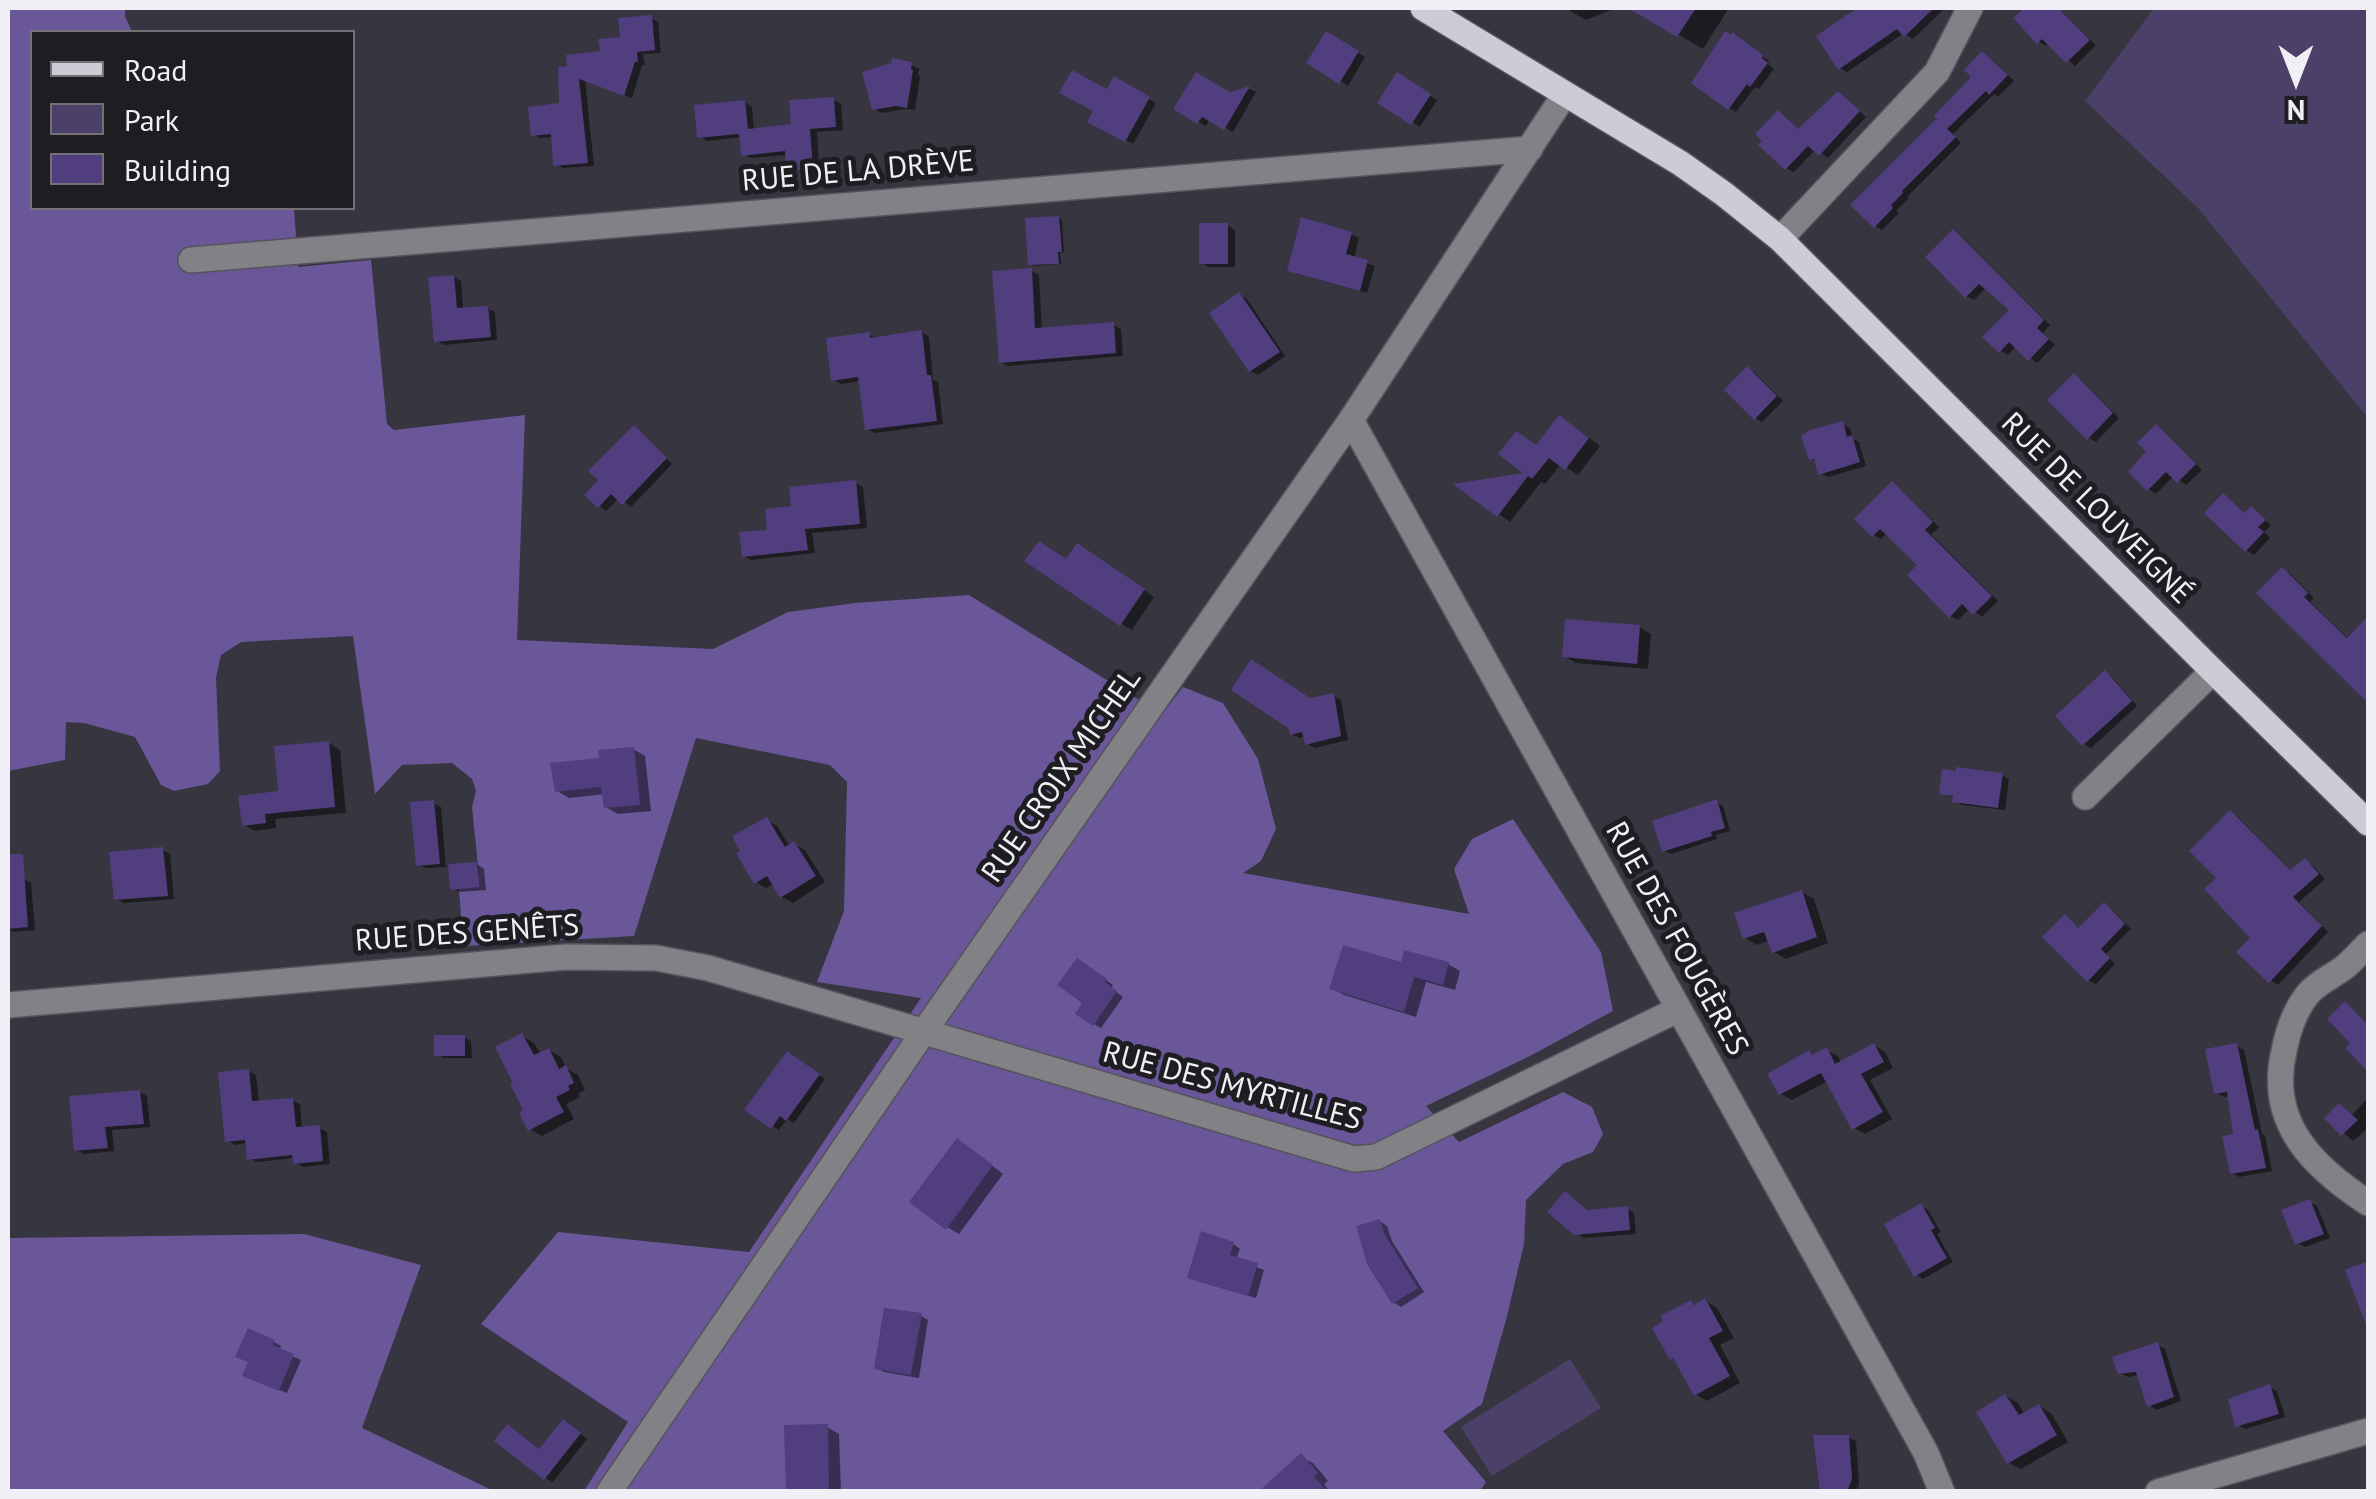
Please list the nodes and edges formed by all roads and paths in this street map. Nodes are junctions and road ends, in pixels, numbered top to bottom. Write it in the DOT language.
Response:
graph roads {
  1 [pos="1423,8"];
  2 [pos="1970,8"];
  3 [pos="1565,94"];
  4 [pos="1530,149"];
  5 [pos="1780,239"];
  6 [pos="191,260"];
  7 [pos="1350,420"];
  8 [pos="2213,671"];
  9 [pos="2085,797"];
  10 [pos="2368,823"];
  11 [pos="2368,944"];
  12 [pos="8,1005"];
  13 [pos="1678,1010"];
  14 [pos="923,1032"];
  15 [pos="2368,1202"];
  16 [pos="2368,1431"];
  17 [pos="608,1492"];
  18 [pos="1942,1492"];
  19 [pos="2158,1492"];
  1 -- 3 [label="main road, RUE DE LOUVEIGNÉ"];
  2 -- 5 [label="street"];
  3 -- 4 [label="street, RUE CROIX MICHEL"];
  3 -- 5 [label="main road, RUE DE LOUVEIGNÉ"];
  4 -- 6 [label="street, RUE DE LA DRÈVE"];
  4 -- 7 [label="street, RUE CROIX MICHEL"];
  5 -- 8 [label="main road, RUE DE LOUVEIGNÉ"];
  7 -- 13 [label="street, RUE DES FOUGÈRES"];
  7 -- 14 [label="street, RUE CROIX MICHEL"];
  8 -- 9 [label="street"];
  8 -- 10 [label="main road, RUE DE LOUVEIGNÉ"];
  11 -- 15 [label="street"];
  12 -- 14 [label="street, RUE DES GENÊTS"];
  13 -- 14 [label="street, RUE DES MYRTILLES"];
  13 -- 18 [label="street, RUE DES FOUGÈRES"];
  14 -- 17 [label="street, RUE CROIX MICHEL"];
  16 -- 19 [label="street"];
}
